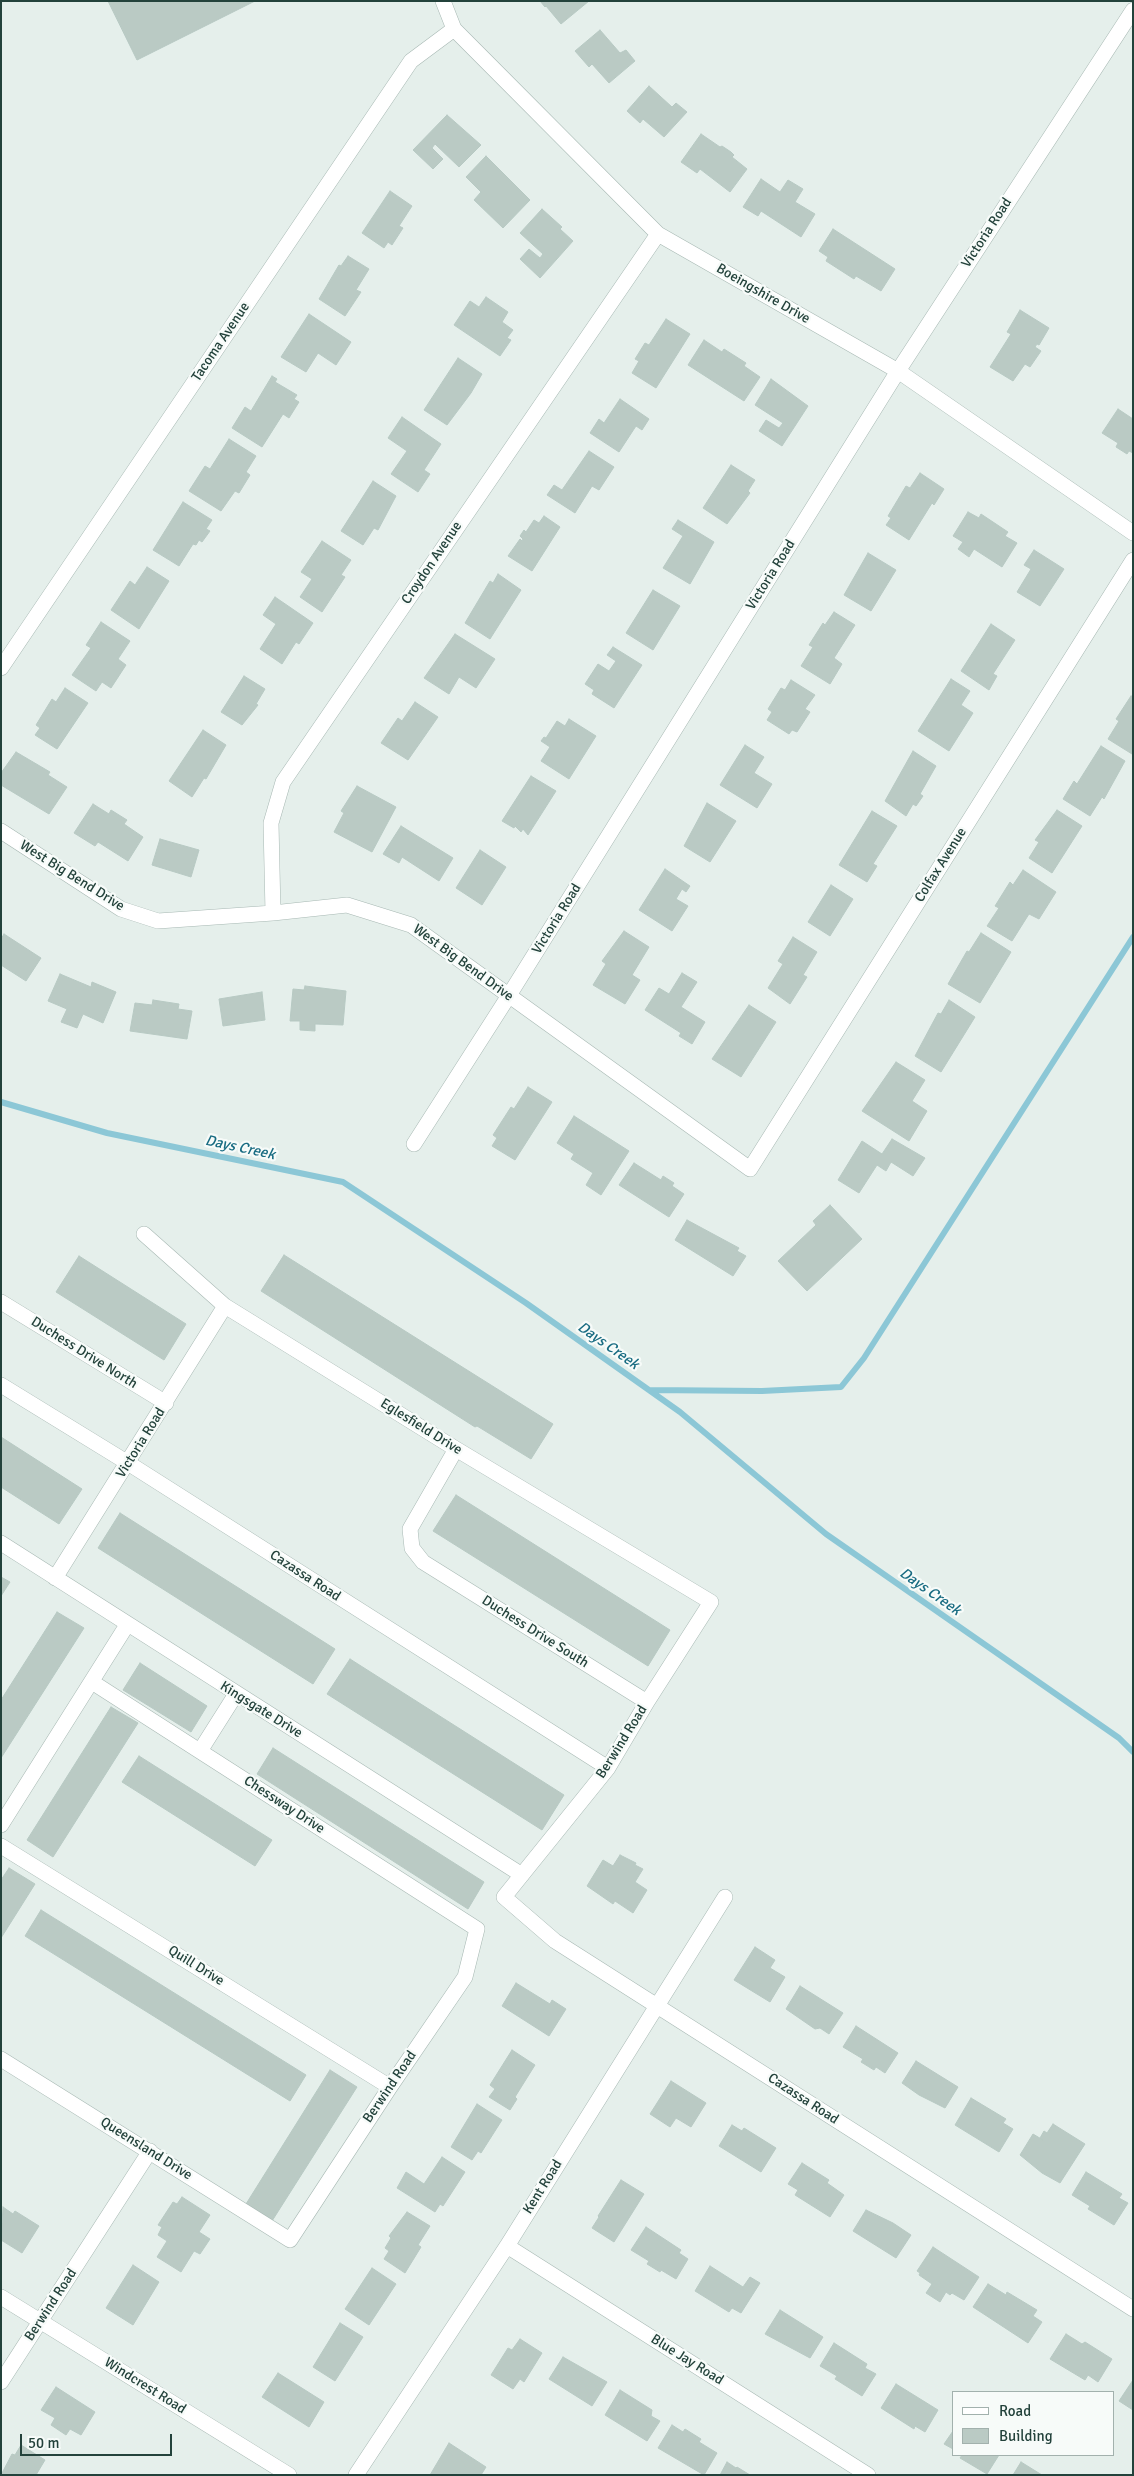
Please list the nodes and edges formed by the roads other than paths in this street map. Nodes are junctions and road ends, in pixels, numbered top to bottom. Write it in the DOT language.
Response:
graph roads {
  1 [pos="443,1"];
  2 [pos="1133,10"];
  3 [pos="454,28"];
  4 [pos="658,234"];
  5 [pos="898,371"];
  6 [pos="1133,533"];
  7 [pos="1133,560"];
  8 [pos="1,668"];
  9 [pos="1,831"];
  10 [pos="272,913"];
  11 [pos="508,997"];
  12 [pos="414,1144"];
  13 [pos="750,1169"];
  14 [pos="144,1234"];
  15 [pos="1,1302"];
  16 [pos="225,1306"];
  17 [pos="1,1385"];
  18 [pos="166,1404"];
  19 [pos="456,1449"];
  20 [pos="128,1463"];
  21 [pos="1,1543"];
  22 [pos="55,1578"];
  23 [pos="711,1602"];
  24 [pos="127,1625"];
  25 [pos="92,1682"];
  26 [pos="236,1694"];
  27 [pos="647,1702"];
  28 [pos="200,1751"];
  29 [pos="608,1768"];
  30 [pos="1,1824"];
  31 [pos="1,1846"];
  32 [pos="522,1875"];
  33 [pos="725,1897"];
  34 [pos="477,1929"];
  35 [pos="656,2005"];
  36 [pos="1,2059"];
  37 [pos="390,2087"];
  38 [pos="150,2151"];
  39 [pos="290,2240"];
  40 [pos="506,2246"];
  41 [pos="1,2297"];
  42 [pos="1133,2309"];
  43 [pos="40,2322"];
  44 [pos="1,2382"];
  45 [pos="289,2475"];
  46 [pos="356,2475"];
  47 [pos="868,2475"];
  1 -- 3 [label="street, Boeingshire Drive"];
  2 -- 5 [label="street, Victoria Road"];
  3 -- 4 [label="street, Boeingshire Drive"];
  3 -- 8 [label="street, Tacoma Avenue"];
  4 -- 5 [label="street, Boeingshire Drive"];
  4 -- 10 [label="street, Croydon Avenue"];
  5 -- 6 [label="street, Boeingshire Drive"];
  5 -- 11 [label="street, Victoria Road"];
  7 -- 13 [label="street, Colfax Avenue"];
  9 -- 10 [label="street, West Big Bend Drive"];
  10 -- 11 [label="street, West Big Bend Drive"];
  11 -- 12 [label="street, Victoria Road"];
  11 -- 13 [label="street, West Big Bend Drive"];
  14 -- 16 [label="street, Eglesfield Drive"];
  15 -- 18 [label="street, Duchess Drive North"];
  16 -- 18 [label="street, Victoria Road"];
  16 -- 19 [label="street, Eglesfield Drive"];
  17 -- 20 [label="street, Cazassa Road"];
  18 -- 20 [label="street, Victoria Road"];
  19 -- 23 [label="street, Eglesfield Drive"];
  19 -- 27 [label="street, Duchess Drive South"];
  20 -- 22 [label="street, Victoria Road"];
  20 -- 29 [label="street, Cazassa Road"];
  21 -- 22 [label="street, Kingsgate Drive"];
  22 -- 24 [label="street, Kingsgate Drive"];
  23 -- 27 [label="street, Berwind Road"];
  24 -- 25 [label="street"];
  24 -- 26 [label="street, Kingsgate Drive"];
  25 -- 28 [label="street, Chessway Drive"];
  25 -- 30 [label="street"];
  26 -- 28 [label="street"];
  26 -- 32 [label="street, Kingsgate Drive"];
  27 -- 29 [label="street, Berwind Road"];
  28 -- 34 [label="street, Chessway Drive"];
  29 -- 32 [label="street, Berwind Road"];
  31 -- 37 [label="street, Quill Drive"];
  32 -- 35 [label="street, Cazassa Road"];
  33 -- 35 [label="street, Kent Road"];
  34 -- 37 [label="street, Berwind Road"];
  35 -- 40 [label="street, Kent Road"];
  35 -- 42 [label="street, Cazassa Road"];
  36 -- 38 [label="street, Queensland Drive"];
  37 -- 39 [label="street, Berwind Road"];
  38 -- 39 [label="street, Queensland Drive"];
  38 -- 43 [label="street, Berwind Road"];
  40 -- 46 [label="street, Kent Road"];
  40 -- 47 [label="street, Blue Jay Road"];
  41 -- 43 [label="street, Windcrest Road"];
  43 -- 44 [label="street, Berwind Road"];
  43 -- 45 [label="street, Windcrest Road"];
}
